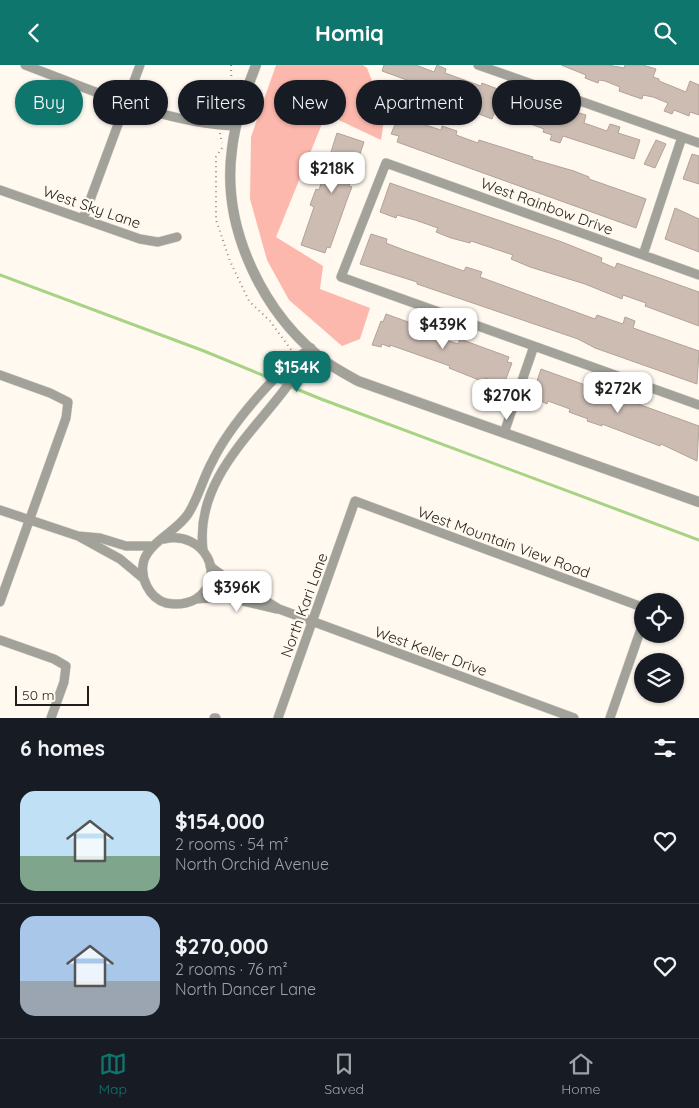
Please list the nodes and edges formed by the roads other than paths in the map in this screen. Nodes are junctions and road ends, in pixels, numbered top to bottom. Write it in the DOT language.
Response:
graph roads {
  1 [pos="25,65"];
  2 [pos="140,65"];
  3 [pos="256,65"];
  4 [pos="478,65"];
  5 [pos="135,80"];
  6 [pos="93,90"];
  7 [pos="168,114"];
  8 [pos="118,125"];
  9 [pos="236,126"];
  10 [pos="682,137"];
  11 [pos="699,143"];
  12 [pos="0,190"];
  13 [pos="83,219"];
  14 [pos="176,237"];
  15 [pos="643,255"];
  16 [pos="699,275"];
  17 [pos="534,346"];
  18 [pos="311,348"];
  19 [pos="0,375"];
  20 [pos="699,405"];
  21 [pos="504,433"];
  22 [pos="356,501"];
  23 [pos="699,502"];
  24 [pos="0,510"];
  25 [pos="29,521"];
  26 [pos="78,536"];
  27 [pos="164,539"];
  28 [pos="153,546"];
  29 [pos="203,550"];
  30 [pos="210,566"];
  31 [pos="144,579"];
  32 [pos="196,599"];
  33 [pos="0,602"];
  34 [pos="634,604"];
  35 [pos="279,609"];
  36 [pos="312,623"];
  37 [pos="0,640"];
  38 [pos="636,643"];
  39 [pos="51,718"];
  40 [pos="278,718"];
  41 [pos="574,718"];
  42 [pos="610,718"];
  1 -- 6 [label="street"];
  2 -- 5 [label="street"];
  3 -- 9 [label="street"];
  4 -- 10 [label="street"];
  7 -- 9 [label="street"];
  8 -- 13 [label="street"];
  9 -- 18 [label="street"];
  10 -- 11 [label="street"];
  10 -- 15 [label="street"];
  12 -- 13 [label="street, West Sky Lane"];
  13 -- 14 [label="street, West Sky Lane"];
  15 -- 16 [label="street, West Rainbow Drive"];
  15 -- 17 [label="street, West Rainbow Drive"];
  17 -- 20 [label="street"];
  17 -- 21 [label="street"];
  18 -- 21 [label="street"];
  18 -- 27 [label="street"];
  18 -- 29 [label="street"];
  19 -- 25 [label="street"];
  21 -- 23 [label="street"];
  22 -- 34 [label="street, West Mountain View Road"];
  22 -- 36 [label="street, North Kari Lane"];
  24 -- 25 [label="street"];
  25 -- 26 [label="street"];
  25 -- 33 [label="street"];
  26 -- 28 [label="street"];
  26 -- 31 [label="street"];
  27 -- 28 [label="street"];
  27 -- 29 [label="street"];
  28 -- 31 [label="street"];
  29 -- 30 [label="street"];
  30 -- 32 [label="street"];
  30 -- 35 [label="street, West Keller Drive"];
  31 -- 32 [label="street"];
  32 -- 35 [label="street, West Keller Drive"];
  35 -- 36 [label="street, West Keller Drive"];
  36 -- 40 [label="street, North Kari Lane"];
  36 -- 41 [label="street, West Keller Drive"];
  37 -- 39 [label="street"];
  38 -- 42 [label="street"];
}
